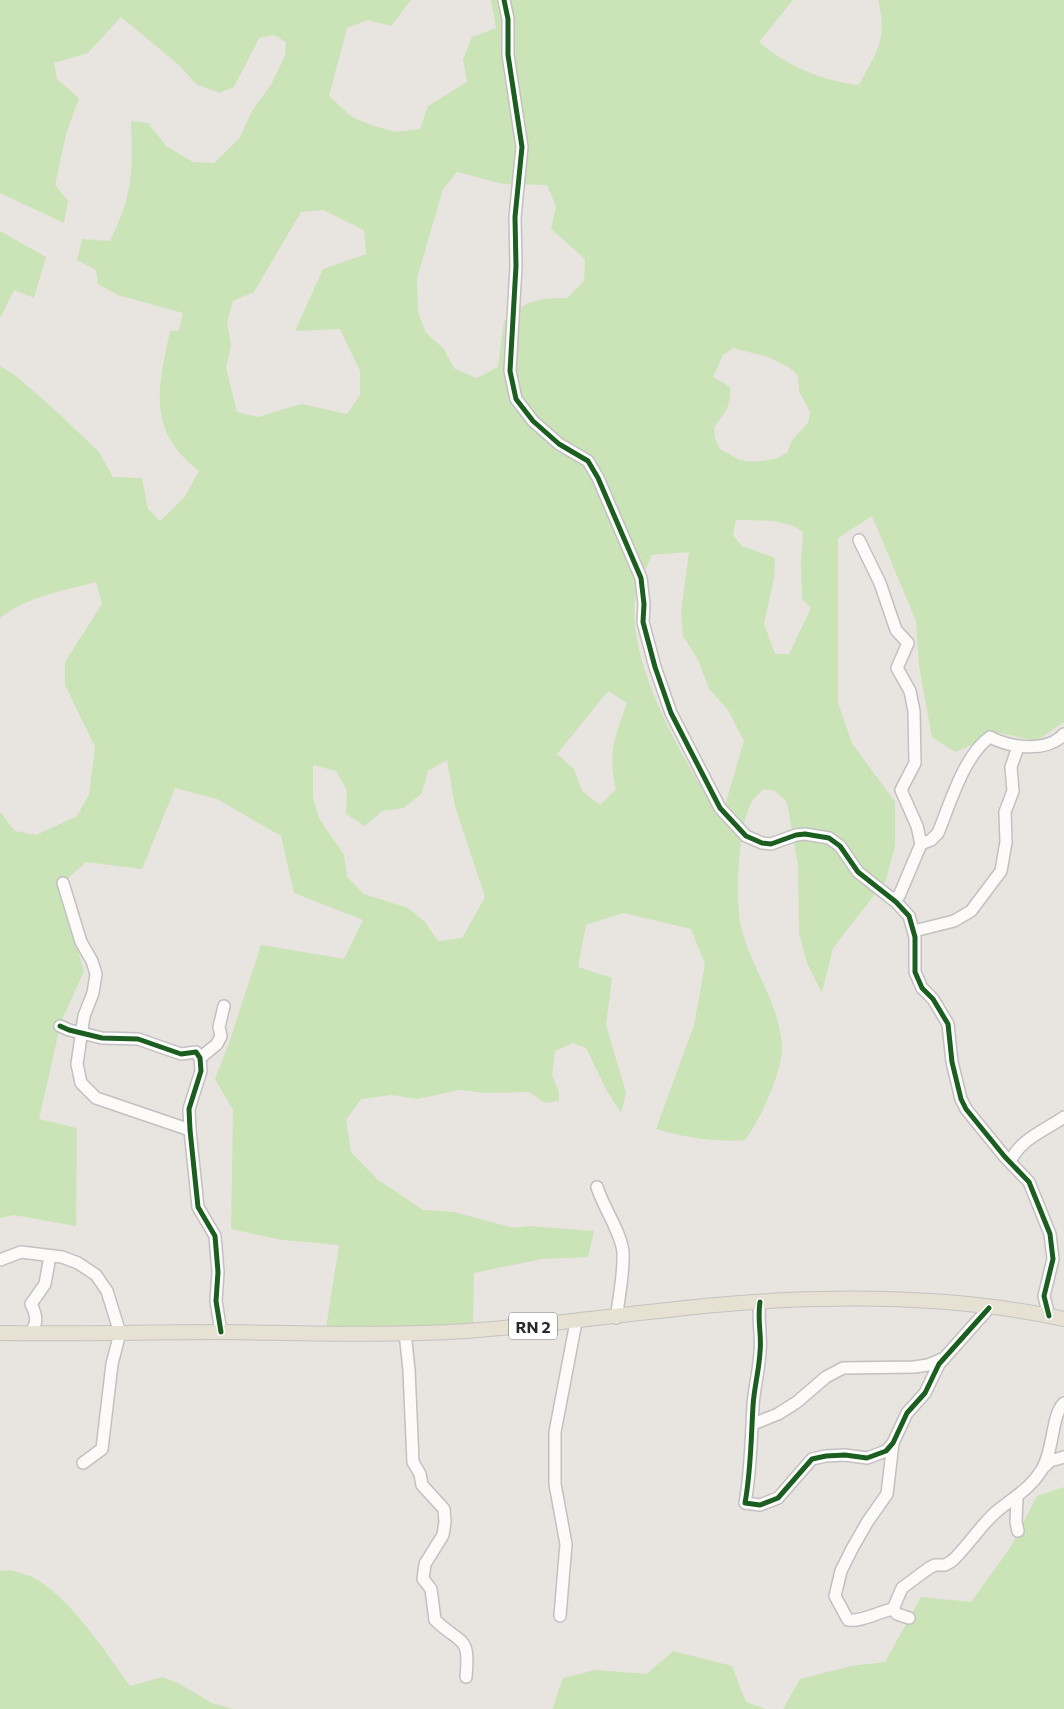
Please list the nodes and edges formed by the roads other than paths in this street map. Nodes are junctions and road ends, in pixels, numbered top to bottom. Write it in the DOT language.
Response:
graph roads {
  1 [pos="504,0"];
  2 [pos="859,540"];
  3 [pos="1064,734"];
  4 [pos="1018,747"];
  5 [pos="921,844"];
  6 [pos="63,883"];
  7 [pos="892,899"];
  8 [pos="914,931"];
  9 [pos="224,1006"];
  10 [pos="60,1026"];
  11 [pos="82,1033"];
  12 [pos="200,1058"];
  13 [pos="1064,1117"];
  14 [pos="190,1130"];
  15 [pos="1010,1162"];
  16 [pos="597,1187"];
  17 [pos="50,1256"];
  18 [pos="0,1260"];
  19 [pos="760,1302"];
  20 [pos="989,1308"];
  21 [pos="1049,1316"];
  22 [pos="616,1318"];
  23 [pos="1064,1320"];
  24 [pos="576,1322"];
  25 [pos="221,1332"];
  26 [pos="0,1333"];
  27 [pos="120,1333"];
  28 [pos="405,1333"];
  29 [pos="30,1334"];
  30 [pos="944,1358"];
  31 [pos="1064,1403"];
  32 [pos="753,1424"];
  33 [pos="893,1443"];
  34 [pos="1064,1457"];
  35 [pos="83,1462"];
  36 [pos="1041,1472"];
  37 [pos="1017,1498"];
  38 [pos="1018,1531"];
  39 [pos="893,1609"];
  40 [pos="560,1616"];
  41 [pos="910,1618"];
  42 [pos="466,1677"];
  1 -- 7 [label="street"];
  2 -- 5 [label="street"];
  3 -- 4 [label="street"];
  4 -- 5 [label="street"];
  4 -- 8 [label="street"];
  5 -- 7 [label="street"];
  6 -- 11 [label="street"];
  7 -- 8 [label="street"];
  8 -- 15 [label="street"];
  9 -- 12 [label="street"];
  10 -- 11 [label="street"];
  11 -- 12 [label="street"];
  11 -- 14 [label="street"];
  12 -- 14 [label="street"];
  13 -- 15 [label="street"];
  14 -- 25 [label="street"];
  15 -- 21 [label="street"];
  16 -- 22 [label="street"];
  17 -- 18 [label="street"];
  17 -- 27 [label="street"];
  17 -- 29 [label="street"];
  19 -- 20 [label="main road, RN 2"];
  19 -- 22 [label="main road, RN 2"];
  19 -- 32 [label="street"];
  20 -- 21 [label="main road, RN 2"];
  20 -- 30 [label="street"];
  21 -- 23 [label="main road, RN 2"];
  22 -- 24 [label="main road, RN 2"];
  24 -- 28 [label="main road, RN 2"];
  24 -- 40 [label="street"];
  25 -- 27 [label="main road, RN 2"];
  25 -- 28 [label="main road, RN 2"];
  26 -- 29 [label="main road, RN 2"];
  27 -- 29 [label="main road, RN 2"];
  27 -- 35 [label="street"];
  28 -- 42 [label="street"];
  30 -- 32 [label="street"];
  30 -- 33 [label="street"];
  31 -- 36 [label="street"];
  32 -- 33 [label="street"];
  33 -- 39 [label="street"];
  34 -- 36 [label="street"];
  36 -- 37 [label="street"];
  37 -- 38 [label="street"];
  37 -- 39 [label="street"];
  39 -- 41 [label="street"];
}
